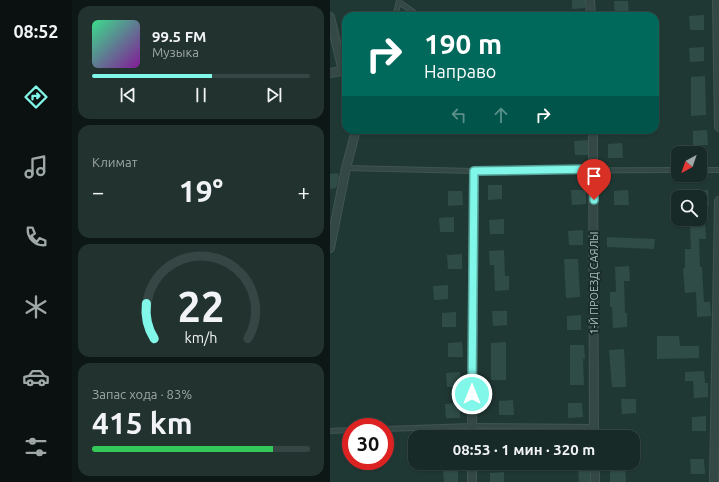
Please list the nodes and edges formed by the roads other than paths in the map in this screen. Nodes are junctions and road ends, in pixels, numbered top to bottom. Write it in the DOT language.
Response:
graph roads {
  1 [pos="590,0"];
  2 [pos="717,0"];
  3 [pos="399,1"];
  4 [pos="396,12"];
  5 [pos="414,12"];
  6 [pos="591,12"];
  7 [pos="330,17"];
  8 [pos="342,62"];
  9 [pos="342,70"];
  10 [pos="330,73"];
  11 [pos="719,127"];
  12 [pos="355,134"];
  13 [pos="593,134"];
  14 [pos="346,168"];
  15 [pos="594,169"];
  16 [pos="671,170"];
  17 [pos="707,170"];
  18 [pos="719,170"];
  19 [pos="474,171"];
  20 [pos="719,201"];
  21 [pos="330,248"];
  22 [pos="472,426"];
  23 [pos="594,428"];
  24 [pos="394,429"];
  25 [pos="342,430"];
  26 [pos="472,430"];
  27 [pos="330,431"];
  28 [pos="472,470"];
  29 [pos="595,470"];
  30 [pos="472,482"];
  31 [pos="595,482"];
  32 [pos="714,482"];
  1 -- 6 [label="street"];
  2 -- 11 [label="street"];
  3 -- 4 [label="lane"];
  3 -- 5 [label="lane"];
  7 -- 8 [label="street"];
  9 -- 10 [label="street"];
  12 -- 14 [label="street"];
  13 -- 15 [label="street, 1-Й ПРОЕЗД САЯЛЫ"];
  14 -- 19 [label="lane"];
  14 -- 21 [label="street"];
  15 -- 16 [label="lane"];
  15 -- 19 [label="lane"];
  15 -- 23 [label="street, 1-Й ПРОЕЗД САЯЛЫ"];
  17 -- 18 [label="lane"];
  19 -- 22 [label="street"];
  20 -- 32 [label="street"];
  22 -- 23 [label="lane"];
  22 -- 24 [label="lane"];
  22 -- 26 [label="street"];
  25 -- 27 [label="lane"];
  28 -- 30 [label="street"];
  29 -- 31 [label="street"];
}
